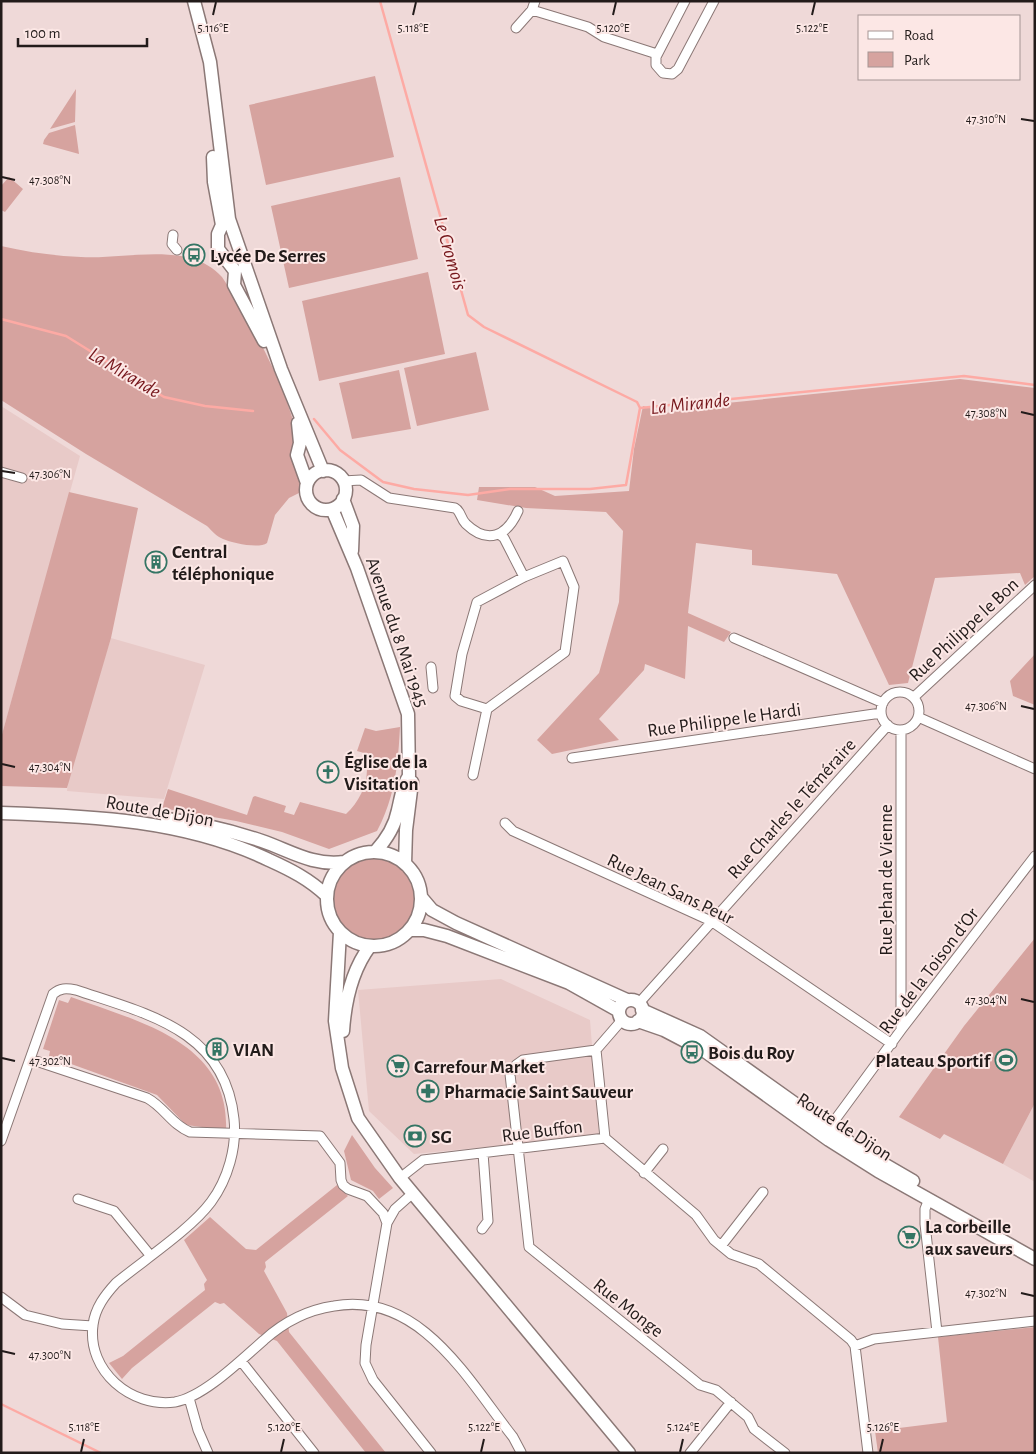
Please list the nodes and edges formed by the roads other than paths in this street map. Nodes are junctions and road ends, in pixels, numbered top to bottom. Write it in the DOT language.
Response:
graph roads {
  1 [pos="194,1"];
  2 [pos="685,1"];
  3 [pos="714,1"];
  4 [pos="533,6"];
  5 [pos="516,28"];
  6 [pos="657,54"];
  7 [pos="228,228"];
  8 [pos="174,235"];
  9 [pos="177,250"];
  10 [pos="281,369"];
  11 [pos="293,401"];
  12 [pos="323,471"];
  13 [pos="1,472"];
  14 [pos="22,478"];
  15 [pos="343,481"];
  16 [pos="307,483"];
  17 [pos="343,499"];
  18 [pos="332,509"];
  19 [pos="518,511"];
  20 [pos="499,534"];
  21 [pos="354,560"];
  22 [pos="524,577"];
  23 [pos="1035,584"];
  24 [pos="734,638"];
  25 [pos="431,667"];
  26 [pos="433,688"];
  27 [pos="914,697"];
  28 [pos="883,703"];
  29 [pos="487,709"];
  30 [pos="881,713"];
  31 [pos="918,717"];
  32 [pos="888,725"];
  33 [pos="901,730"];
  34 [pos="572,758"];
  35 [pos="1035,769"];
  36 [pos="409,776"];
  37 [pos="474,776"];
  38 [pos="1,813"];
  39 [pos="82,816"];
  40 [pos="505,823"];
  41 [pos="374,852"];
  42 [pos="1035,856"];
  43 [pos="344,862"];
  44 [pos="405,864"];
  45 [pos="327,896"];
  46 [pos="421,897"];
  47 [pos="711,921"];
  48 [pos="409,930"];
  49 [pos="340,932"];
  50 [pos="370,946"];
  51 [pos="636,1009"];
  52 [pos="620,1016"];
  53 [pos="901,1030"];
  54 [pos="892,1044"];
  55 [pos="596,1050"];
  56 [pos="30,1059"];
  57 [pos="342,1068"];
  58 [pos="802,1121"];
  59 [pos="829,1128"];
  60 [pos="234,1135"];
  61 [pos="605,1138"];
  62 [pos="1,1141"];
  63 [pos="663,1149"];
  64 [pos="519,1150"];
  65 [pos="483,1153"];
  66 [pos="644,1173"];
  67 [pos="400,1178"];
  68 [pos="763,1192"];
  69 [pos="413,1193"];
  70 [pos="78,1199"];
  71 [pos="929,1199"];
  72 [pos="386,1222"];
  73 [pos="482,1230"];
  74 [pos="721,1246"];
  75 [pos="1035,1250"];
  76 [pos="150,1255"];
  77 [pos="1035,1259"];
  78 [pos="1,1297"];
  79 [pos="373,1306"];
  80 [pos="1035,1321"];
  81 [pos="93,1326"];
  82 [pos="937,1332"];
  83 [pos="855,1346"];
  84 [pos="241,1361"];
  85 [pos="189,1398"];
  86 [pos="731,1402"];
  87 [pos="523,1452"];
  88 [pos="208,1453"];
  89 [pos="314,1453"];
  90 [pos="431,1453"];
  91 [pos="629,1453"];
  92 [pos="690,1453"];
  93 [pos="785,1453"];
  94 [pos="868,1453"];
  1 -- 7 [label="main road"];
  2 -- 6 [label="street"];
  3 -- 6 [label="street"];
  4 -- 5 [label="street"];
  4 -- 6 [label="street"];
  7 -- 10 [label="main road"];
  7 -- 10 [label="main road"];
  8 -- 9 [label="street"];
  10 -- 11 [label="main road"];
  11 -- 12 [label="main road"];
  11 -- 16 [label="main road"];
  12 -- 15 [label="main road"];
  12 -- 16 [label="main road"];
  13 -- 14 [label="street"];
  15 -- 17 [label="main road"];
  15 -- 20 [label="street"];
  16 -- 18 [label="main road"];
  17 -- 18 [label="main road"];
  17 -- 21 [label="main road"];
  18 -- 21 [label="main road, Avenue du 8 Mai 1945"];
  19 -- 20 [label="street"];
  20 -- 22 [label="street"];
  21 -- 36 [label="main road, Avenue du 8 Mai 1945"];
  22 -- 29 [label="street"];
  22 -- 29 [label="street"];
  23 -- 27 [label="street, Rue Philippe le Bon"];
  24 -- 28 [label="street"];
  25 -- 26 [label="street"];
  27 -- 28 [label="street"];
  27 -- 31 [label="street"];
  28 -- 30 [label="street"];
  29 -- 37 [label="street"];
  30 -- 32 [label="street"];
  30 -- 34 [label="street, Rue Philippe le Hardi"];
  31 -- 33 [label="street"];
  31 -- 35 [label="street"];
  32 -- 33 [label="street"];
  32 -- 47 [label="street, Rue Charles le Téméraire"];
  33 -- 53 [label="street, Rue Jehan de Vienne"];
  36 -- 41 [label="main road, Avenue du 8 Mai 1945"];
  36 -- 44 [label="main road"];
  38 -- 39 [label="main road, Route de Dijon"];
  39 -- 43 [label="main road"];
  39 -- 45 [label="main road, Route de Dijon"];
  40 -- 47 [label="street, Rue Jean Sans Peur"];
  41 -- 43 [label="main road"];
  41 -- 44 [label="main road"];
  42 -- 53 [label="street, Rue de la Toison d'Or"];
  43 -- 45 [label="main road"];
  44 -- 46 [label="main road"];
  45 -- 49 [label="main road"];
  46 -- 48 [label="main road"];
  46 -- 51 [label="main road, Route de Dijon"];
  47 -- 51 [label="street, Rue Charles le Téméraire"];
  47 -- 54 [label="street, Rue Jean Sans Peur"];
  48 -- 50 [label="main road"];
  48 -- 52 [label="main road, Route de Dijon"];
  49 -- 50 [label="main road"];
  49 -- 57 [label="main road"];
  50 -- 57 [label="main road"];
  51 -- 52 [label="main road"];
  51 -- 52 [label="main road, Route de Dijon"];
  51 -- 58 [label="main road, Route de Dijon"];
  51 -- 59 [label="main road, Route de Dijon"];
  52 -- 55 [label="street"];
  53 -- 54 [label="street, Rue de la Toison d'Or"];
  54 -- 59 [label="street, Rue de la Toison d'Or"];
  55 -- 61 [label="street"];
  55 -- 64 [label="street, Rue Monge"];
  56 -- 60 [label="street"];
  56 -- 60 [label="street"];
  56 -- 62 [label="street"];
  57 -- 67 [label="main road"];
  58 -- 59 [label="street"];
  58 -- 71 [label="main road, Route de Dijon"];
  59 -- 75 [label="main road, Route de Dijon"];
  60 -- 72 [label="street"];
  60 -- 76 [label="street"];
  61 -- 64 [label="street, Rue Buffon"];
  61 -- 66 [label="street"];
  63 -- 66 [label="street"];
  64 -- 65 [label="street, Rue Buffon"];
  64 -- 86 [label="street, Rue Monge"];
  65 -- 67 [label="street, Rue Buffon"];
  65 -- 73 [label="street, Rue Buffon"];
  66 -- 74 [label="street"];
  67 -- 69 [label="main road"];
  68 -- 74 [label="street"];
  69 -- 72 [label="street"];
  69 -- 91 [label="main road"];
  70 -- 76 [label="street"];
  71 -- 77 [label="main road, Route de Dijon"];
  71 -- 82 [label="street"];
  72 -- 79 [label="street"];
  74 -- 83 [label="street"];
  76 -- 81 [label="street"];
  78 -- 81 [label="street"];
  79 -- 84 [label="street"];
  79 -- 87 [label="street"];
  79 -- 90 [label="street"];
  80 -- 82 [label="street"];
  81 -- 85 [label="street"];
  82 -- 83 [label="street"];
  83 -- 94 [label="street"];
  84 -- 85 [label="street"];
  84 -- 89 [label="street"];
  85 -- 88 [label="street"];
  86 -- 92 [label="street"];
  86 -- 93 [label="street, Rue Monge"];
}
